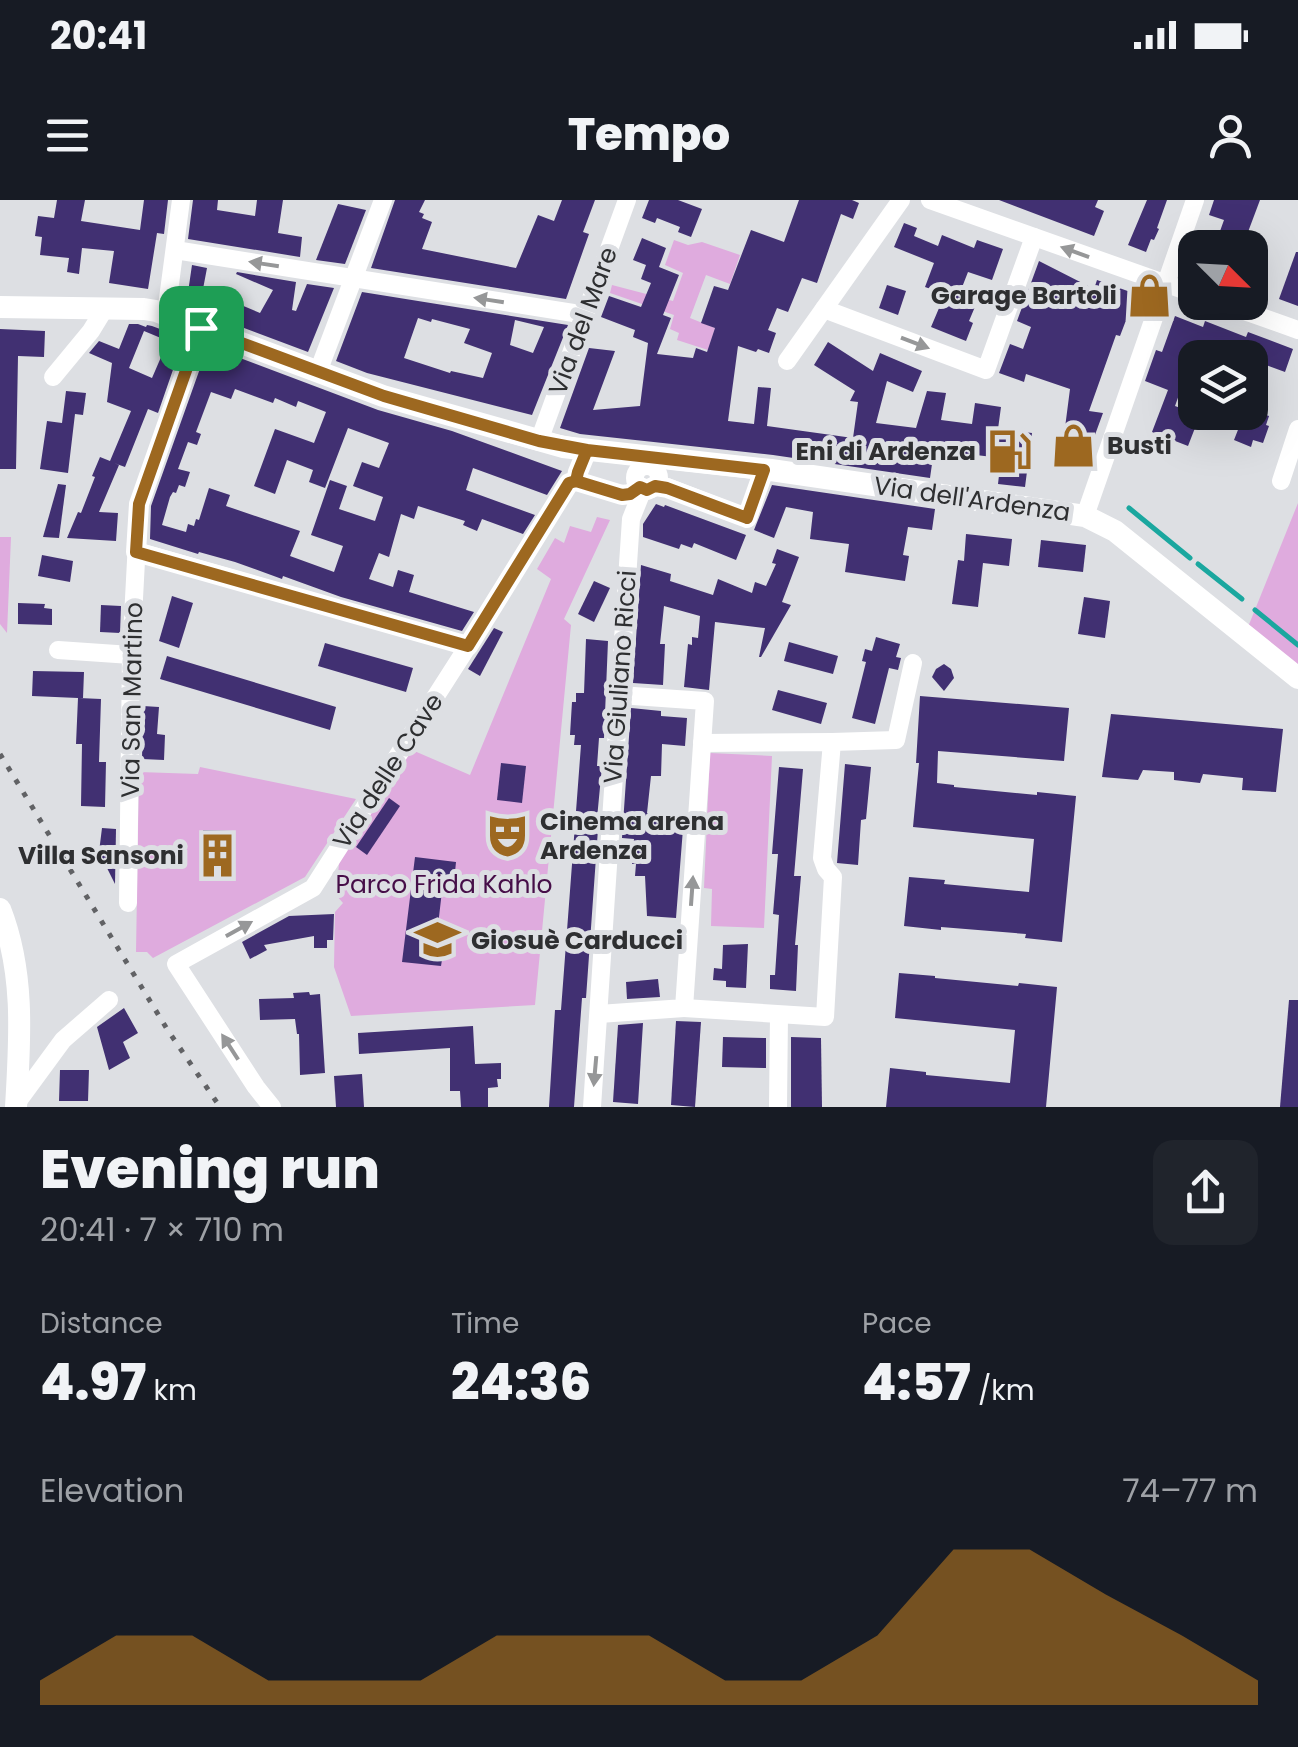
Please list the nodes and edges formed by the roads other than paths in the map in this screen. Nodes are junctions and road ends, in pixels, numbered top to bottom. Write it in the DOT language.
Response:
graph roads {
  1 [pos="181,200"];
  2 [pos="383,200"];
  3 [pos="627,200"];
  4 [pos="901,200"];
  5 [pos="930,200"];
  6 [pos="1195,200"];
  7 [pos="1034,237"];
  8 [pos="174,250"];
  9 [pos="354,278"];
  10 [pos="1166,284"];
  11 [pos="1178,288"];
  12 [pos="0,307"];
  13 [pos="105,308"];
  14 [pos="824,308"];
  15 [pos="166,314"];
  16 [pos="586,315"];
  17 [pos="1268,320"];
  18 [pos="201,328"];
  19 [pos="1298,330"];
  20 [pos="787,360"];
  21 [pos="318,372"];
  22 [pos="53,377"];
  23 [pos="1298,428"];
  24 [pos="539,441"];
  25 [pos="579,463"];
  26 [pos="768,470"];
  27 [pos="649,474"];
  28 [pos="1280,481"];
  29 [pos="1086,516"];
  30 [pos="136,552"];
  31 [pos="468,646"];
  32 [pos="58,650"];
  33 [pos="131,655"];
  34 [pos="913,662"];
  35 [pos="1298,678"];
  36 [pos="618,694"];
  37 [pos="832,742"];
  38 [pos="702,743"];
  39 [pos="128,903"];
  40 [pos="0,909"];
  41 [pos="109,1000"];
  42 [pos="684,1008"];
  43 [pos="600,1014"];
  44 [pos="779,1014"];
  45 [pos="16,1106"];
  46 [pos="272,1107"];
  47 [pos="592,1107"];
  48 [pos="778,1107"];
  1 -- 8 [label="street"];
  2 -- 9 [label="street"];
  3 -- 16 [label="street, Via del Mare"];
  4 -- 14 [label="street"];
  5 -- 7 [label="street"];
  6 -- 10 [label="street"];
  10 -- 7 [label="street, one-way"];
  14 -- 7 [label="street, one-way"];
  9 -- 8 [label="street, one-way"];
  8 -- 15 [label="street"];
  16 -- 9 [label="street, one-way"];
  9 -- 21 [label="street"];
  10 -- 11 [label="street"];
  10 -- 29 [label="street"];
  12 -- 13 [label="main road"];
  13 -- 15 [label="main road"];
  13 -- 22 [label="street"];
  14 -- 20 [label="street"];
  15 -- 18 [label="main road"];
  16 -- 24 [label="street, Via del Mare"];
  17 -- 19 [label="street"];
  18 -- 21 [label="main road"];
  18 -- 30 [label="street, Via San Martino"];
  21 -- 24 [label="main road"];
  23 -- 28 [label="street"];
  24 -- 25 [label="main road"];
  25 -- 27 [label="main road, Via dell'Ardenza"];
  25 -- 27 [label="street"];
  25 -- 31 [label="street, Via delle Cave"];
  26 -- 27 [label="main road, Via dell'Ardenza"];
  26 -- 27 [label="street"];
  26 -- 29 [label="main road, Via dell'Ardenza"];
  27 -- 36 [label="street, Via Giuliano Ricci"];
  29 -- 35 [label="main road, Via dell'Ardenza"];
  30 -- 31 [label="street"];
  30 -- 33 [label="street, Via San Martino"];
  46 -- 31 [label="street, Via delle Cave, one-way"];
  32 -- 33 [label="street"];
  33 -- 39 [label="street, Via San Martino"];
  34 -- 37 [label="street"];
  36 -- 38 [label="street"];
  36 -- 43 [label="street, Via Giuliano Ricci"];
  37 -- 38 [label="street"];
  37 -- 44 [label="street"];
  42 -- 38 [label="street, one-way"];
  40 -- 45 [label="main road"];
  41 -- 45 [label="street"];
  42 -- 43 [label="street"];
  42 -- 44 [label="street"];
  43 -- 47 [label="street, Via Giuliano Ricci, one-way"];
  44 -- 48 [label="street"];
}
